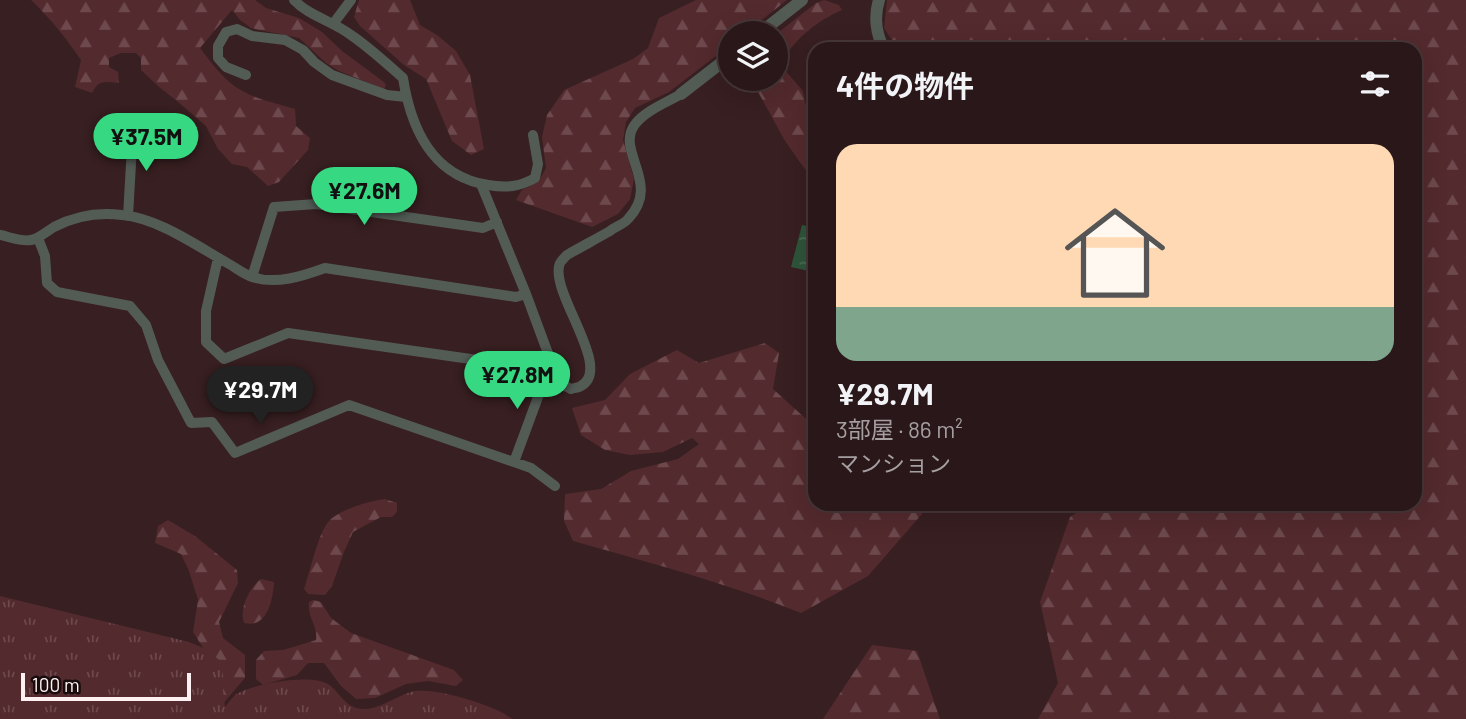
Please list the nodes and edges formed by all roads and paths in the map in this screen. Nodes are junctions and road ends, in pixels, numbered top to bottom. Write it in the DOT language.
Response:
graph roads {
  1 [pos="294,0"];
  2 [pos="351,0"];
  3 [pos="802,0"];
  4 [pos="879,0"];
  5 [pos="775,21"];
  6 [pos="333,24"];
  7 [pos="880,42"];
  8 [pos="718,65"];
  9 [pos="246,75"];
  10 [pos="681,94"];
  11 [pos="406,97"];
  12 [pos="145,120"];
  13 [pos="533,135"];
  14 [pos="481,184"];
  15 [pos="128,216"];
  16 [pos="497,222"];
  17 [pos="0,235"];
  18 [pos="38,238"];
  19 [pos="218,258"];
  20 [pos="252,277"];
  21 [pos="526,294"];
  22 [pos="551,369"];
  23 [pos="514,462"];
  24 [pos="555,486"];
  1 -- 6 [label="street"];
  2 -- 6 [label="street"];
  3 -- 5 [label="street"];
  4 -- 7 [label="street"];
  6 -- 11 [label="street"];
  8 -- 10 [label="street"];
  9 -- 11 [label="street"];
  10 -- 22 [label="street"];
  11 -- 14 [label="street"];
  12 -- 15 [label="street"];
  13 -- 14 [label="street"];
  14 -- 16 [label="street"];
  15 -- 18 [label="street"];
  15 -- 19 [label="street"];
  16 -- 20 [label="street"];
  16 -- 21 [label="street"];
  17 -- 18 [label="street"];
  18 -- 23 [label="street"];
  19 -- 20 [label="street"];
  19 -- 22 [label="street"];
  20 -- 21 [label="street"];
  21 -- 22 [label="street"];
  22 -- 23 [label="street"];
  23 -- 24 [label="street"];
}
